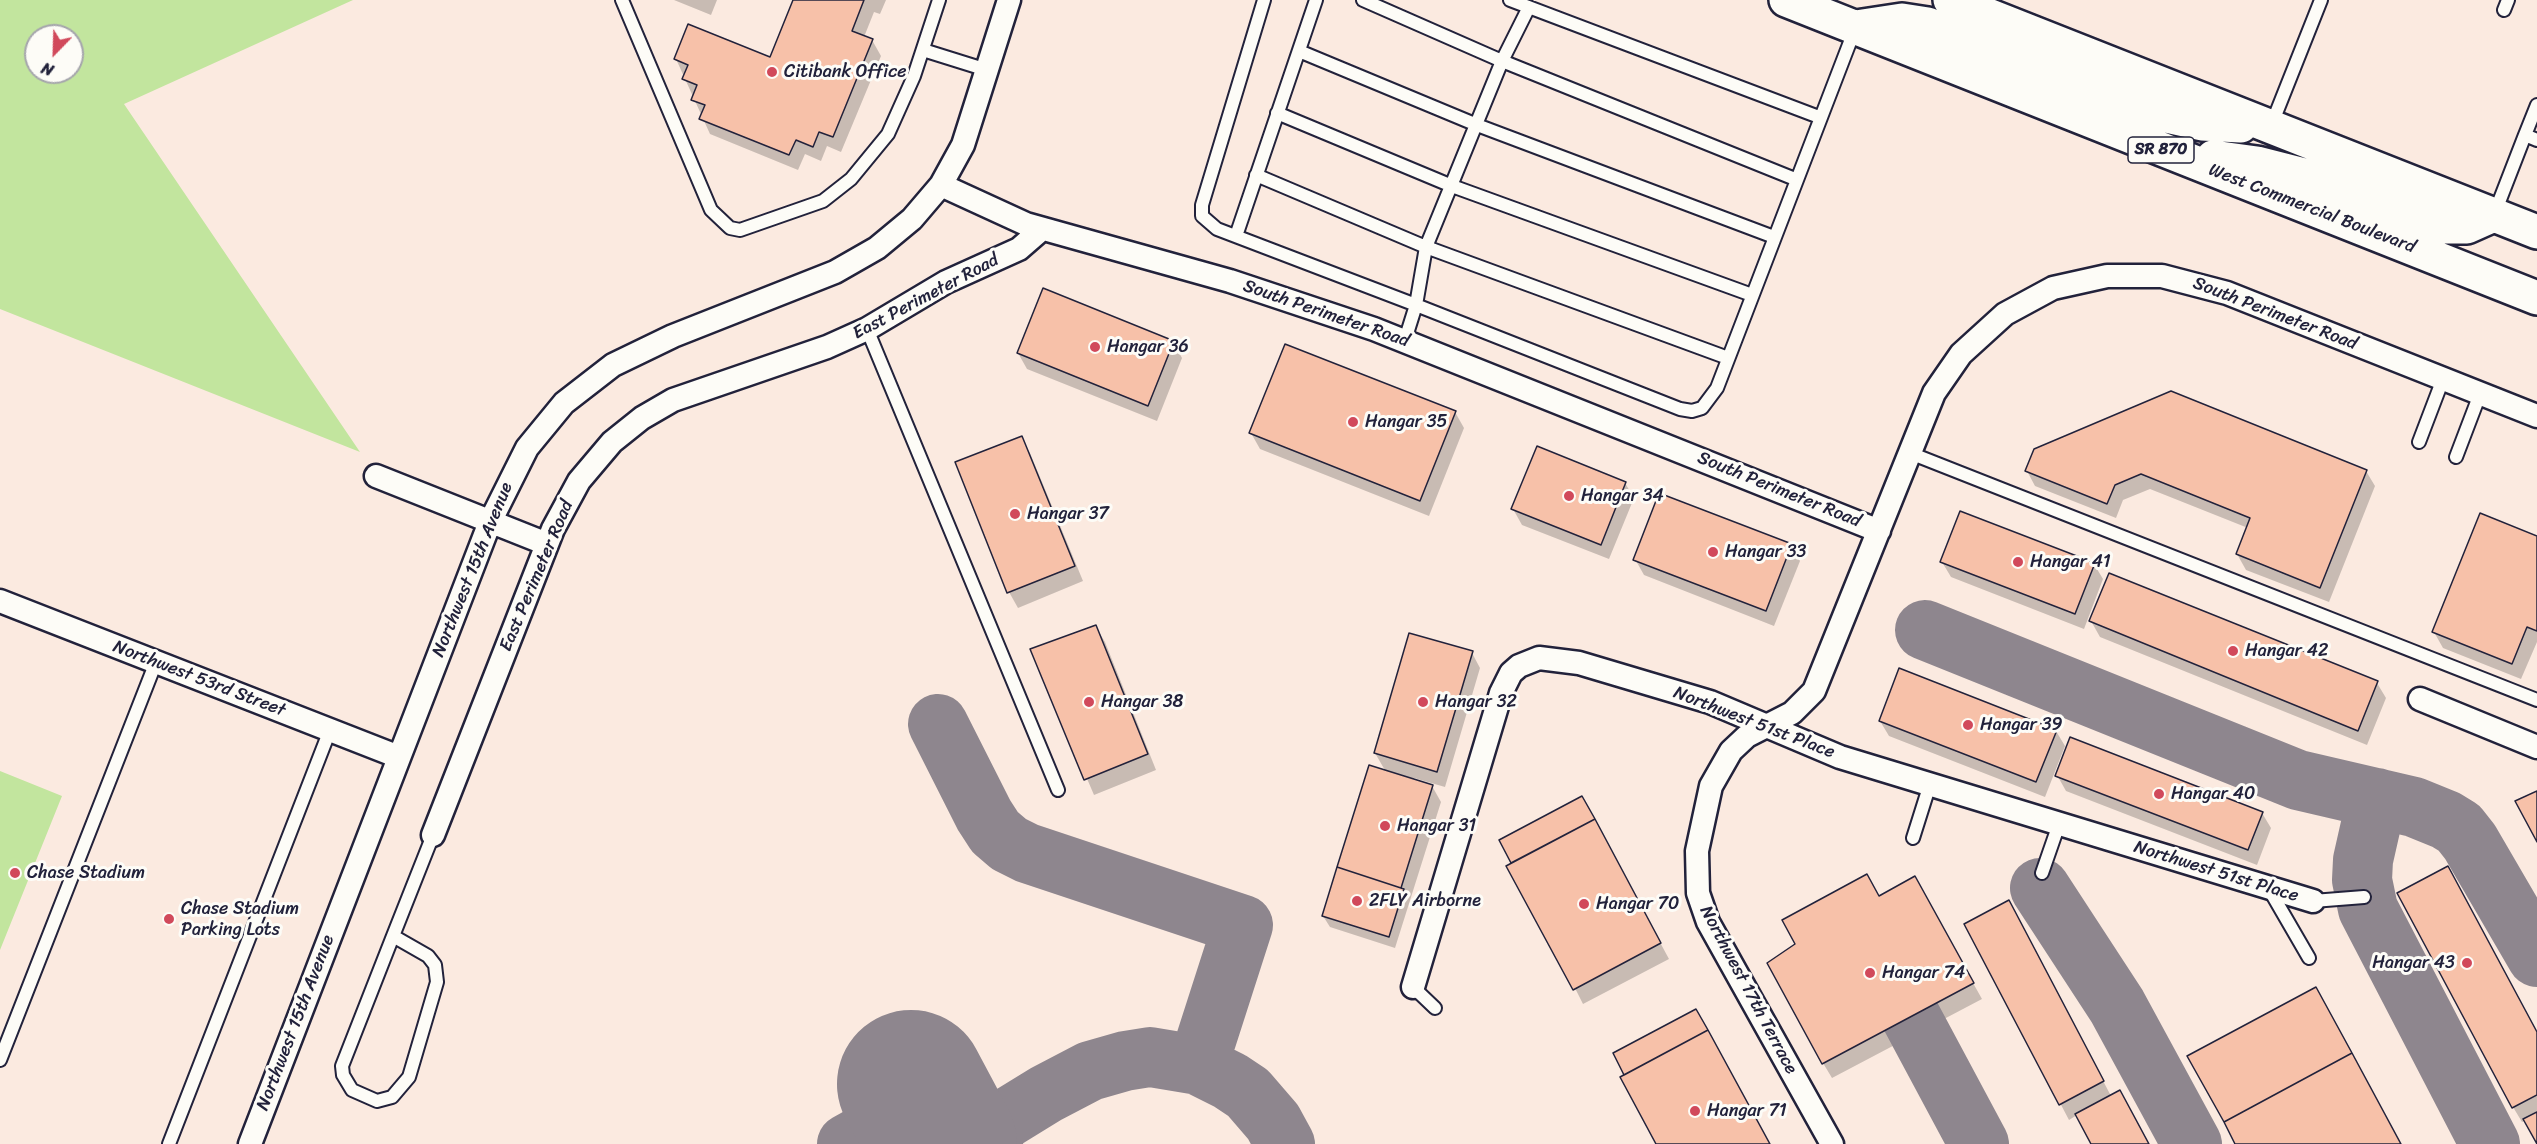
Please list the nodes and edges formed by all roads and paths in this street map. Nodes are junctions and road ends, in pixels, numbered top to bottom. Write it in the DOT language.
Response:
graph roads {
  1 [pos="622,0"];
  2 [pos="939,0"];
  3 [pos="1009,0"];
  4 [pos="1264,0"];
  5 [pos="1316,0"];
  6 [pos="1363,0"];
  7 [pos="1510,0"];
  8 [pos="1786,0"];
  9 [pos="1950,0"];
  10 [pos="2321,0"];
  11 [pos="1529,7"];
  12 [pos="1855,27"];
  13 [pos="923,50"];
  14 [pos="1299,51"];
  15 [pos="1502,61"];
  16 [pos="987,70"];
  17 [pos="2537,105"];
  18 [pos="1277,113"];
  19 [pos="1819,117"];
  20 [pos="1477,125"];
  21 [pos="2270,127"];
  22 [pos="2531,138"];
  23 [pos="2161,150"];
  24 [pos="1256,175"];
  25 [pos="1795,179"];
  26 [pos="941,185"];
  27 [pos="1452,186"];
  28 [pos="2494,215"];
  29 [pos="1042,229"];
  30 [pos="2537,232"];
  31 [pos="1236,236"];
  32 [pos="1774,237"];
  33 [pos="1426,247"];
  34 [pos="1752,295"];
  35 [pos="2537,298"];
  36 [pos="1416,305"];
  37 [pos="867,329"];
  38 [pos="1405,340"];
  39 [pos="1728,358"];
  40 [pos="2443,379"];
  41 [pos="2480,394"];
  42 [pos="2537,416"];
  43 [pos="2419,442"];
  44 [pos="1910,453"];
  45 [pos="2456,457"];
  46 [pos="376,476"];
  47 [pos="490,522"];
  48 [pos="1879,531"];
  49 [pos="547,544"];
  50 [pos="0,602"];
  51 [pos="156,662"];
  52 [pos="2420,699"];
  53 [pos="2537,700"];
  54 [pos="1765,726"];
  55 [pos="330,730"];
  56 [pos="2537,747"];
  57 [pos="399,757"];
  58 [pos="1930,784"];
  59 [pos="1058,790"];
  60 [pos="2060,824"];
  61 [pos="434,835"];
  62 [pos="1913,838"];
  63 [pos="2042,873"];
  64 [pos="2268,888"];
  65 [pos="2364,897"];
  66 [pos="2313,901"];
  67 [pos="393,936"];
  68 [pos="2309,958"];
  69 [pos="1413,987"];
  70 [pos="1435,1008"];
  71 [pos="0,1060"];
  72 [pos="169,1144"];
  73 [pos="250,1144"];
  74 [pos="1832,1144"];
  1 -- 13 [label="lane"];
  2 -- 13 [label="lane"];
  3 -- 16 [label="street, Northwest 15th Avenue"];
  4 -- 31 [label="lane"];
  5 -- 14 [label="lane"];
  6 -- 15 [label="lane"];
  7 -- 11 [label="lane"];
  8 -- 12 [label="highway, West Commercial Boulevard / SR 870"];
  9 -- 21 [label="highway"];
  10 -- 21 [label="lane"];
  11 -- 15 [label="lane"];
  11 -- 19 [label="lane"];
  12 -- 19 [label="lane"];
  12 -- 21 [label="highway"];
  12 -- 23 [label="highway, West Commercial Boulevard / SR 870"];
  13 -- 16 [label="lane"];
  14 -- 18 [label="lane"];
  14 -- 20 [label="lane"];
  15 -- 20 [label="lane"];
  15 -- 25 [label="lane"];
  16 -- 26 [label="street, Northwest 15th Avenue"];
  17 -- 22 [label="lane"];
  18 -- 24 [label="lane"];
  18 -- 27 [label="lane"];
  19 -- 25 [label="lane"];
  20 -- 27 [label="lane"];
  20 -- 32 [label="lane"];
  21 -- 28 [label="highway"];
  22 -- 28 [label="lane"];
  23 -- 28 [label="highway"];
  23 -- 35 [label="highway, West Commercial Boulevard / SR 870"];
  24 -- 31 [label="lane"];
  24 -- 33 [label="lane"];
  25 -- 32 [label="lane"];
  26 -- 29 [label="street, South Perimeter Road"];
  26 -- 47 [label="street, Northwest 15th Avenue"];
  27 -- 33 [label="lane"];
  27 -- 34 [label="lane"];
  28 -- 30 [label="highway"];
  29 -- 37 [label="street, East Perimeter Road"];
  29 -- 38 [label="street, South Perimeter Road"];
  31 -- 36 [label="lane"];
  32 -- 34 [label="lane"];
  33 -- 36 [label="lane"];
  33 -- 39 [label="lane"];
  34 -- 39 [label="lane"];
  36 -- 38 [label="lane"];
  36 -- 39 [label="lane"];
  37 -- 49 [label="street, East Perimeter Road"];
  37 -- 59 [label="lane"];
  38 -- 48 [label="street, South Perimeter Road"];
  40 -- 41 [label="street, South Perimeter Road"];
  40 -- 43 [label="lane"];
  40 -- 44 [label="street, South Perimeter Road"];
  41 -- 42 [label="street, South Perimeter Road"];
  41 -- 45 [label="lane"];
  44 -- 48 [label="street, South Perimeter Road"];
  44 -- 53 [label="lane"];
  46 -- 47 [label="street"];
  47 -- 49 [label="street"];
  47 -- 57 [label="street, Northwest 15th Avenue"];
  48 -- 54 [label="street, Northwest 17th Terrace"];
  49 -- 61 [label="street, East Perimeter Road"];
  50 -- 51 [label="street, Northwest 53rd Street"];
  51 -- 55 [label="street, Northwest 53rd Street"];
  51 -- 71 [label="lane"];
  52 -- 56 [label="street"];
  54 -- 58 [label="street, Northwest 51st Place"];
  54 -- 69 [label="street, Northwest 51st Place"];
  54 -- 74 [label="street, Northwest 17th Terrace"];
  55 -- 57 [label="street, Northwest 53rd Street"];
  55 -- 72 [label="lane"];
  57 -- 73 [label="street, Northwest 15th Avenue"];
  58 -- 60 [label="street, Northwest 51st Place"];
  58 -- 62 [label="lane"];
  60 -- 63 [label="lane"];
  60 -- 64 [label="street, Northwest 51st Place"];
  61 -- 67 [label="lane, East Perimeter Road"];
  64 -- 66 [label="street, Northwest 51st Place"];
  64 -- 68 [label="lane"];
  65 -- 66 [label="lane"];
  67 -- 67 [label="lane, East Perimeter Road"];
  69 -- 70 [label="lane"];
}
